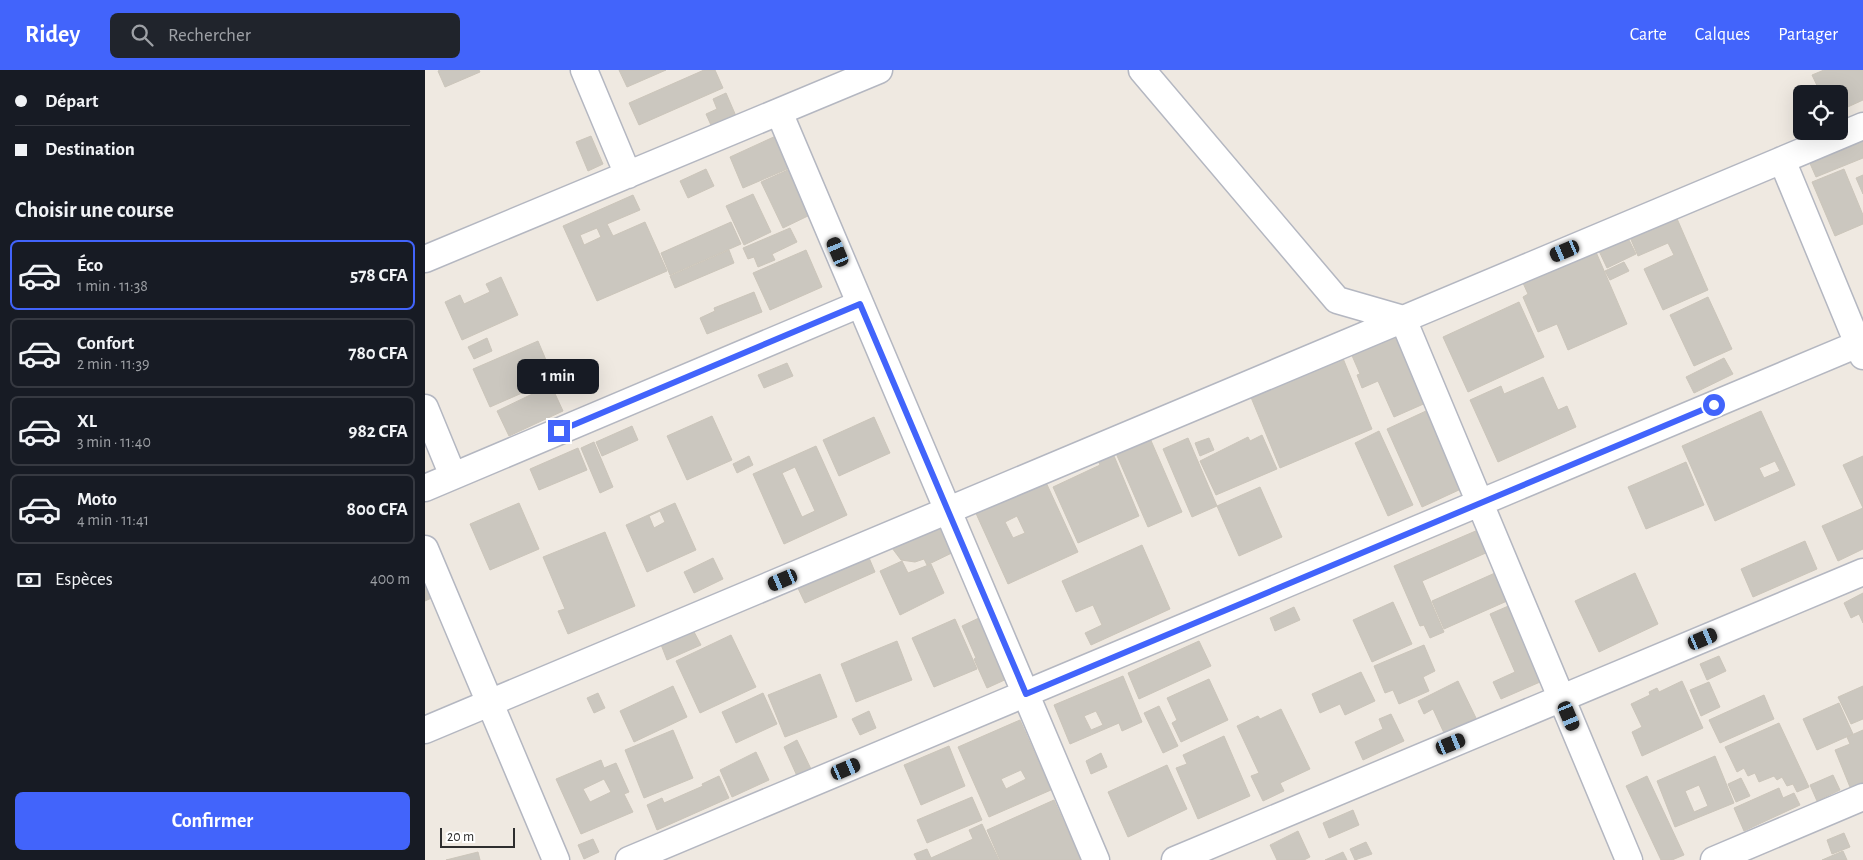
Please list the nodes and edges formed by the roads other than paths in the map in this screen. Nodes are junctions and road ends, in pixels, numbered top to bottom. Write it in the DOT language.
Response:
graph roads {
  1 [pos="584,70"];
  2 [pos="879,70"];
  3 [pos="1142,70"];
  4 [pos="779,112"];
  5 [pos="1863,126"];
  6 [pos="1782,160"];
  7 [pos="628,175"];
  8 [pos="425,259"];
  9 [pos="860,304"];
  10 [pos="1403,319"];
  11 [pos="1861,350"];
  12 [pos="425,408"];
  13 [pos="453,476"];
  14 [pos="425,488"];
  15 [pos="1480,503"];
  16 [pos="948,510"];
  17 [pos="425,549"];
  18 [pos="1863,572"];
  19 [pos="1026,694"];
  20 [pos="1561,698"];
  21 [pos="490,703"];
  22 [pos="425,730"];
  23 [pos="1863,797"];
  24 [pos="556,860"];
  25 [pos="629,860"];
  26 [pos="1096,860"];
  27 [pos="1175,860"];
  28 [pos="1629,860"];
  29 [pos="1714,860"];
  1 -- 7 [label="street"];
  2 -- 4 [label="street"];
  3 -- 10 [label="street"];
  4 -- 7 [label="street"];
  4 -- 9 [label="street"];
  5 -- 6 [label="street"];
  6 -- 10 [label="street"];
  6 -- 11 [label="street"];
  7 -- 8 [label="street"];
  9 -- 13 [label="street"];
  9 -- 16 [label="street"];
  10 -- 15 [label="street"];
  10 -- 16 [label="street"];
  11 -- 15 [label="street"];
  12 -- 13 [label="street"];
  13 -- 14 [label="street"];
  15 -- 19 [label="street"];
  15 -- 20 [label="street"];
  16 -- 19 [label="street"];
  16 -- 21 [label="street"];
  17 -- 21 [label="street"];
  18 -- 20 [label="street"];
  19 -- 25 [label="street"];
  19 -- 26 [label="street"];
  20 -- 27 [label="street"];
  20 -- 28 [label="street"];
  21 -- 22 [label="street"];
  21 -- 24 [label="street"];
  23 -- 29 [label="street"];
}
